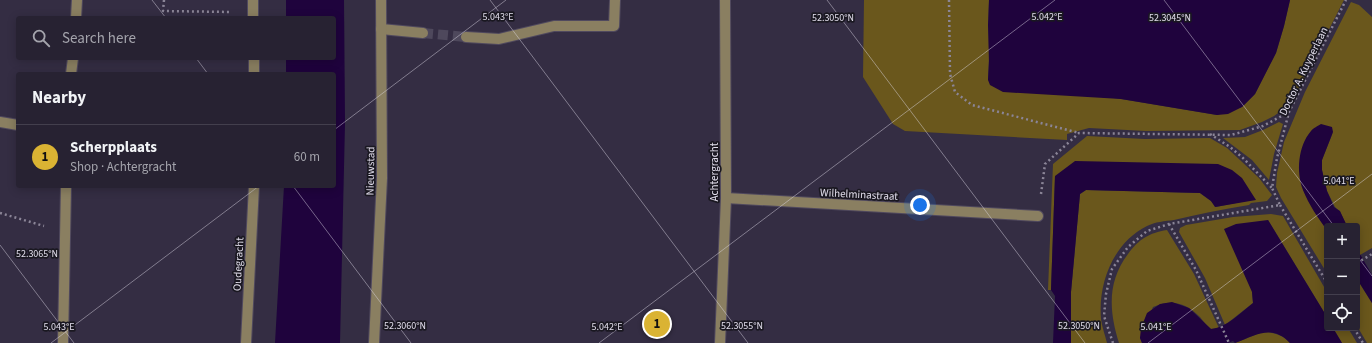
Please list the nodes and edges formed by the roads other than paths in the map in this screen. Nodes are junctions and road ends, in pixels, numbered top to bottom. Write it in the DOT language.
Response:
graph roads {
  1 [pos="77,0"];
  2 [pos="253,0"];
  3 [pos="381,0"];
  4 [pos="615,0"];
  5 [pos="725,0"];
  6 [pos="253,15"];
  7 [pos="76,16"];
  8 [pos="381,29"];
  9 [pos="423,33"];
  10 [pos="466,37"];
  11 [pos="73,60"];
  12 [pos="254,60"];
  13 [pos="71,72"];
  14 [pos="254,72"];
  15 [pos="0,122"];
  16 [pos="16,126"];
  17 [pos="66,188"];
  18 [pos="254,188"];
  19 [pos="726,198"];
  20 [pos="1038,216"];
  21 [pos="63,343"];
  22 [pos="246,343"];
  23 [pos="374,343"];
  24 [pos="720,343"];
  1 -- 7 [label="street"];
  2 -- 6 [label="street"];
  3 -- 8 [label="street, Nieuwstad"];
  4 -- 10 [label="street"];
  5 -- 19 [label="street, Achtergracht"];
  8 -- 9 [label="street"];
  8 -- 23 [label="street, Nieuwstad"];
  11 -- 13 [label="street"];
  12 -- 14 [label="street"];
  15 -- 16 [label="street"];
  17 -- 21 [label="street"];
  18 -- 22 [label="street, Oudegracht"];
  19 -- 20 [label="street, Wilhelminastraat"];
  19 -- 24 [label="street, Achtergracht"];
}
